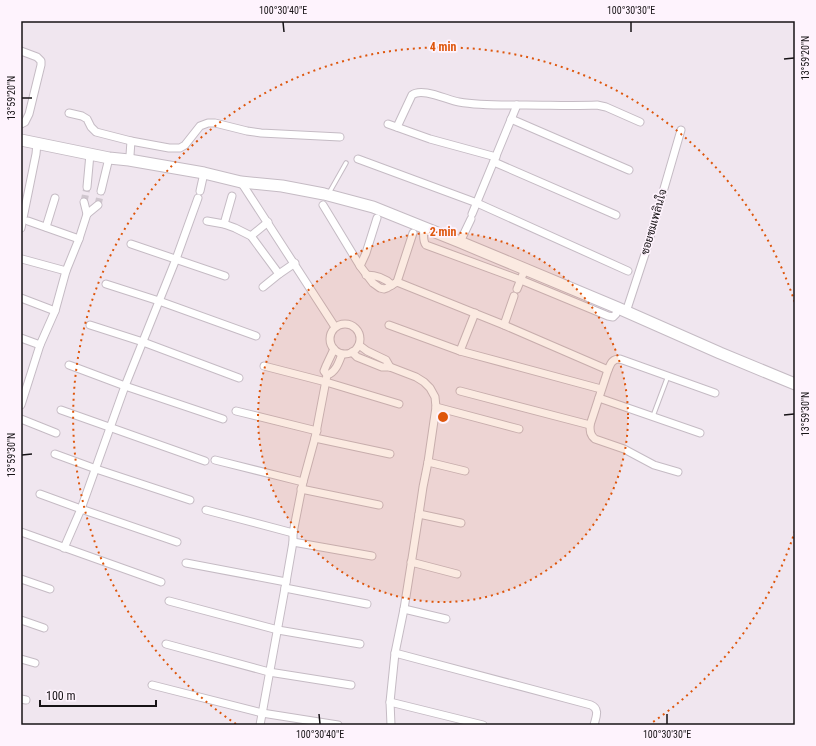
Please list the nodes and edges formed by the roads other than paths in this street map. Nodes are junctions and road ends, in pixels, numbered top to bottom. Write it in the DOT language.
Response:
graph roads {
  1 [pos="21,52"];
  2 [pos="517,105"];
  3 [pos="69,113"];
  4 [pos="511,119"];
  5 [pos="640,122"];
  6 [pos="21,124"];
  7 [pos="388,124"];
  8 [pos="397,127"];
  9 [pos="681,130"];
  10 [pos="340,137"];
  11 [pos="21,140"];
  12 [pos="37,143"];
  13 [pos="131,144"];
  14 [pos="90,154"];
  15 [pos="130,157"];
  16 [pos="108,158"];
  17 [pos="358,159"];
  18 [pos="495,160"];
  19 [pos="346,163"];
  20 [pos="629,170"];
  21 [pos="204,173"];
  22 [pos="241,182"];
  23 [pos="86,187"];
  24 [pos="101,191"];
  25 [pos="331,192"];
  26 [pos="232,196"];
  27 [pos="55,198"];
  28 [pos="84,202"];
  29 [pos="477,203"];
  30 [pos="98,205"];
  31 [pos="323,206"];
  32 [pos="87,214"];
  33 [pos="616,215"];
  34 [pos="377,218"];
  35 [pos="28,221"];
  36 [pos="207,221"];
  37 [pos="268,222"];
  38 [pos="224,224"];
  39 [pos="46,226"];
  40 [pos="424,227"];
  41 [pos="21,228"];
  42 [pos="412,233"];
  43 [pos="251,236"];
  44 [pos="462,238"];
  45 [pos="79,239"];
  46 [pos="131,244"];
  47 [pos="22,258"];
  48 [pos="176,260"];
  49 [pos="294,263"];
  50 [pos="360,266"];
  51 [pos="524,269"];
  52 [pos="66,271"];
  53 [pos="628,271"];
  54 [pos="279,274"];
  55 [pos="225,276"];
  56 [pos="521,280"];
  57 [pos="394,283"];
  58 [pos="106,284"];
  59 [pos="263,287"];
  60 [pos="21,298"];
  61 [pos="159,302"];
  62 [pos="622,310"];
  63 [pos="55,311"];
  64 [pos="475,313"];
  65 [pos="90,325"];
  66 [pos="389,325"];
  67 [pos="504,325"];
  68 [pos="335,327"];
  69 [pos="256,336"];
  70 [pos="21,338"];
  71 [pos="143,342"];
  72 [pos="40,345"];
  73 [pos="359,345"];
  74 [pos="334,349"];
  75 [pos="460,351"];
  76 [pos="352,352"];
  77 [pos="342,354"];
  78 [pos="68,365"];
  79 [pos="264,366"];
  80 [pos="390,367"];
  81 [pos="608,370"];
  82 [pos="668,376"];
  83 [pos="239,378"];
  84 [pos="327,379"];
  85 [pos="25,380"];
  86 [pos="795,384"];
  87 [pos="126,386"];
  88 [pos="601,389"];
  89 [pos="460,391"];
  90 [pos="715,393"];
  91 [pos="598,398"];
  92 [pos="399,404"];
  93 [pos="21,405"];
  94 [pos="436,407"];
  95 [pos="60,410"];
  96 [pos="236,411"];
  97 [pos="653,417"];
  98 [pos="21,419"];
  99 [pos="223,419"];
  100 [pos="590,425"];
  101 [pos="110,428"];
  102 [pos="519,429"];
  103 [pos="56,433"];
  104 [pos="700,433"];
  105 [pos="316,434"];
  106 [pos="55,454"];
  107 [pos="390,454"];
  108 [pos="215,460"];
  109 [pos="205,461"];
  110 [pos="428,462"];
  111 [pos="96,469"];
  112 [pos="465,471"];
  113 [pos="678,472"];
  114 [pos="302,486"];
  115 [pos="40,494"];
  116 [pos="190,500"];
  117 [pos="379,505"];
  118 [pos="81,509"];
  119 [pos="206,510"];
  120 [pos="420,514"];
  121 [pos="461,523"];
  122 [pos="21,532"];
  123 [pos="292,533"];
  124 [pos="177,542"];
  125 [pos="293,542"];
  126 [pos="64,548"];
  127 [pos="372,556"];
  128 [pos="411,562"];
  129 [pos="186,563"];
  130 [pos="457,574"];
  131 [pos="21,579"];
  132 [pos="161,582"];
  133 [pos="285,585"];
  134 [pos="50,589"];
  135 [pos="169,601"];
  136 [pos="367,604"];
  137 [pos="404,609"];
  138 [pos="446,619"];
  139 [pos="21,620"];
  140 [pos="44,628"];
  141 [pos="278,630"];
  142 [pos="166,644"];
  143 [pos="360,644"];
  144 [pos="395,653"];
  145 [pos="21,659"];
  146 [pos="35,663"];
  147 [pos="269,672"];
  148 [pos="152,685"];
  149 [pos="351,685"];
  150 [pos="390,702"];
  151 [pos="262,713"];
  152 [pos="260,725"];
  153 [pos="338,725"];
  154 [pos="391,725"];
  155 [pos="483,725"];
  156 [pos="594,725"];
  1 -- 6 [label="street"];
  2 -- 4 [label="street"];
  2 -- 5 [label="street"];
  2 -- 8 [label="street"];
  3 -- 13 [label="street"];
  4 -- 18 [label="street"];
  4 -- 20 [label="street"];
  7 -- 8 [label="street"];
  8 -- 18 [label="street"];
  9 -- 62 [label="street, ซอยชมเพลินใจ"];
  10 -- 13 [label="street"];
  11 -- 12 [label="street"];
  12 -- 14 [label="street"];
  12 -- 41 [label="street"];
  13 -- 15 [label="street"];
  14 -- 16 [label="street"];
  14 -- 23 [label="street"];
  15 -- 16 [label="street"];
  15 -- 21 [label="street"];
  16 -- 24 [label="street"];
  17 -- 29 [label="street"];
  18 -- 29 [label="street"];
  18 -- 33 [label="street"];
  19 -- 25 [label="lane"];
  21 -- 22 [label="street"];
  21 -- 48 [label="street"];
  22 -- 25 [label="street"];
  22 -- 37 [label="street"];
  25 -- 40 [label="street"];
  26 -- 38 [label="street"];
  27 -- 39 [label="street"];
  28 -- 32 [label="street"];
  29 -- 44 [label="street"];
  29 -- 53 [label="street"];
  30 -- 32 [label="street"];
  31 -- 50 [label="street"];
  32 -- 45 [label="street"];
  34 -- 50 [label="street"];
  35 -- 39 [label="street"];
  36 -- 38 [label="street"];
  37 -- 43 [label="street"];
  37 -- 49 [label="street"];
  38 -- 43 [label="street"];
  39 -- 45 [label="street"];
  40 -- 44 [label="street"];
  40 -- 56 [label="street"];
  42 -- 57 [label="street"];
  43 -- 54 [label="street"];
  44 -- 51 [label="street"];
  45 -- 52 [label="street"];
  46 -- 48 [label="street"];
  47 -- 52 [label="street"];
  48 -- 55 [label="street"];
  48 -- 61 [label="street"];
  49 -- 54 [label="street"];
  49 -- 68 [label="street"];
  50 -- 57 [label="street"];
  51 -- 56 [label="street"];
  51 -- 62 [label="street"];
  52 -- 63 [label="street"];
  54 -- 59 [label="street"];
  56 -- 62 [label="street"];
  56 -- 67 [label="street"];
  57 -- 64 [label="street"];
  58 -- 61 [label="street"];
  60 -- 63 [label="street"];
  61 -- 69 [label="street"];
  61 -- 71 [label="street"];
  62 -- 86 [label="street"];
  63 -- 72 [label="street"];
  64 -- 67 [label="street"];
  64 -- 75 [label="street"];
  65 -- 71 [label="street"];
  66 -- 75 [label="street"];
  67 -- 81 [label="street"];
  68 -- 73 [label="street"];
  68 -- 74 [label="street"];
  70 -- 72 [label="street"];
  71 -- 83 [label="street"];
  71 -- 87 [label="street"];
  72 -- 85 [label="street"];
  73 -- 76 [label="street"];
  73 -- 80 [label="street"];
  74 -- 77 [label="street"];
  74 -- 84 [label="street"];
  75 -- 88 [label="street"];
  76 -- 77 [label="street"];
  76 -- 80 [label="street"];
  77 -- 84 [label="street"];
  78 -- 87 [label="street"];
  79 -- 84 [label="street"];
  80 -- 94 [label="street"];
  81 -- 82 [label="street"];
  81 -- 88 [label="street"];
  82 -- 90 [label="street"];
  82 -- 97 [label="lane"];
  84 -- 92 [label="street"];
  84 -- 105 [label="street"];
  85 -- 93 [label="street"];
  87 -- 99 [label="street"];
  87 -- 101 [label="street"];
  88 -- 91 [label="street"];
  89 -- 100 [label="street"];
  91 -- 97 [label="street"];
  91 -- 100 [label="street"];
  94 -- 102 [label="street"];
  94 -- 110 [label="street"];
  95 -- 101 [label="street"];
  96 -- 105 [label="street"];
  97 -- 104 [label="street"];
  98 -- 103 [label="street"];
  100 -- 113 [label="street"];
  101 -- 109 [label="street"];
  101 -- 111 [label="street"];
  105 -- 107 [label="street"];
  105 -- 114 [label="street"];
  106 -- 111 [label="street"];
  108 -- 114 [label="street"];
  110 -- 112 [label="street"];
  110 -- 120 [label="street"];
  111 -- 116 [label="street"];
  111 -- 118 [label="street"];
  114 -- 117 [label="street"];
  114 -- 123 [label="street"];
  115 -- 118 [label="street"];
  118 -- 124 [label="street"];
  118 -- 126 [label="street"];
  119 -- 123 [label="street"];
  120 -- 121 [label="street"];
  120 -- 128 [label="street"];
  122 -- 126 [label="street"];
  123 -- 125 [label="street"];
  125 -- 127 [label="street"];
  125 -- 133 [label="street"];
  126 -- 132 [label="street"];
  128 -- 130 [label="street"];
  128 -- 137 [label="street"];
  129 -- 133 [label="street"];
  131 -- 134 [label="street"];
  133 -- 136 [label="street"];
  133 -- 141 [label="street"];
  135 -- 141 [label="street"];
  137 -- 138 [label="street"];
  137 -- 144 [label="street"];
  139 -- 140 [label="street"];
  141 -- 143 [label="street"];
  141 -- 147 [label="street"];
  142 -- 147 [label="street"];
  144 -- 150 [label="street"];
  144 -- 156 [label="street"];
  145 -- 146 [label="street"];
  147 -- 149 [label="street"];
  147 -- 151 [label="street"];
  148 -- 151 [label="street"];
  150 -- 154 [label="street"];
  150 -- 155 [label="street"];
  151 -- 152 [label="street"];
  151 -- 153 [label="street"];
}
